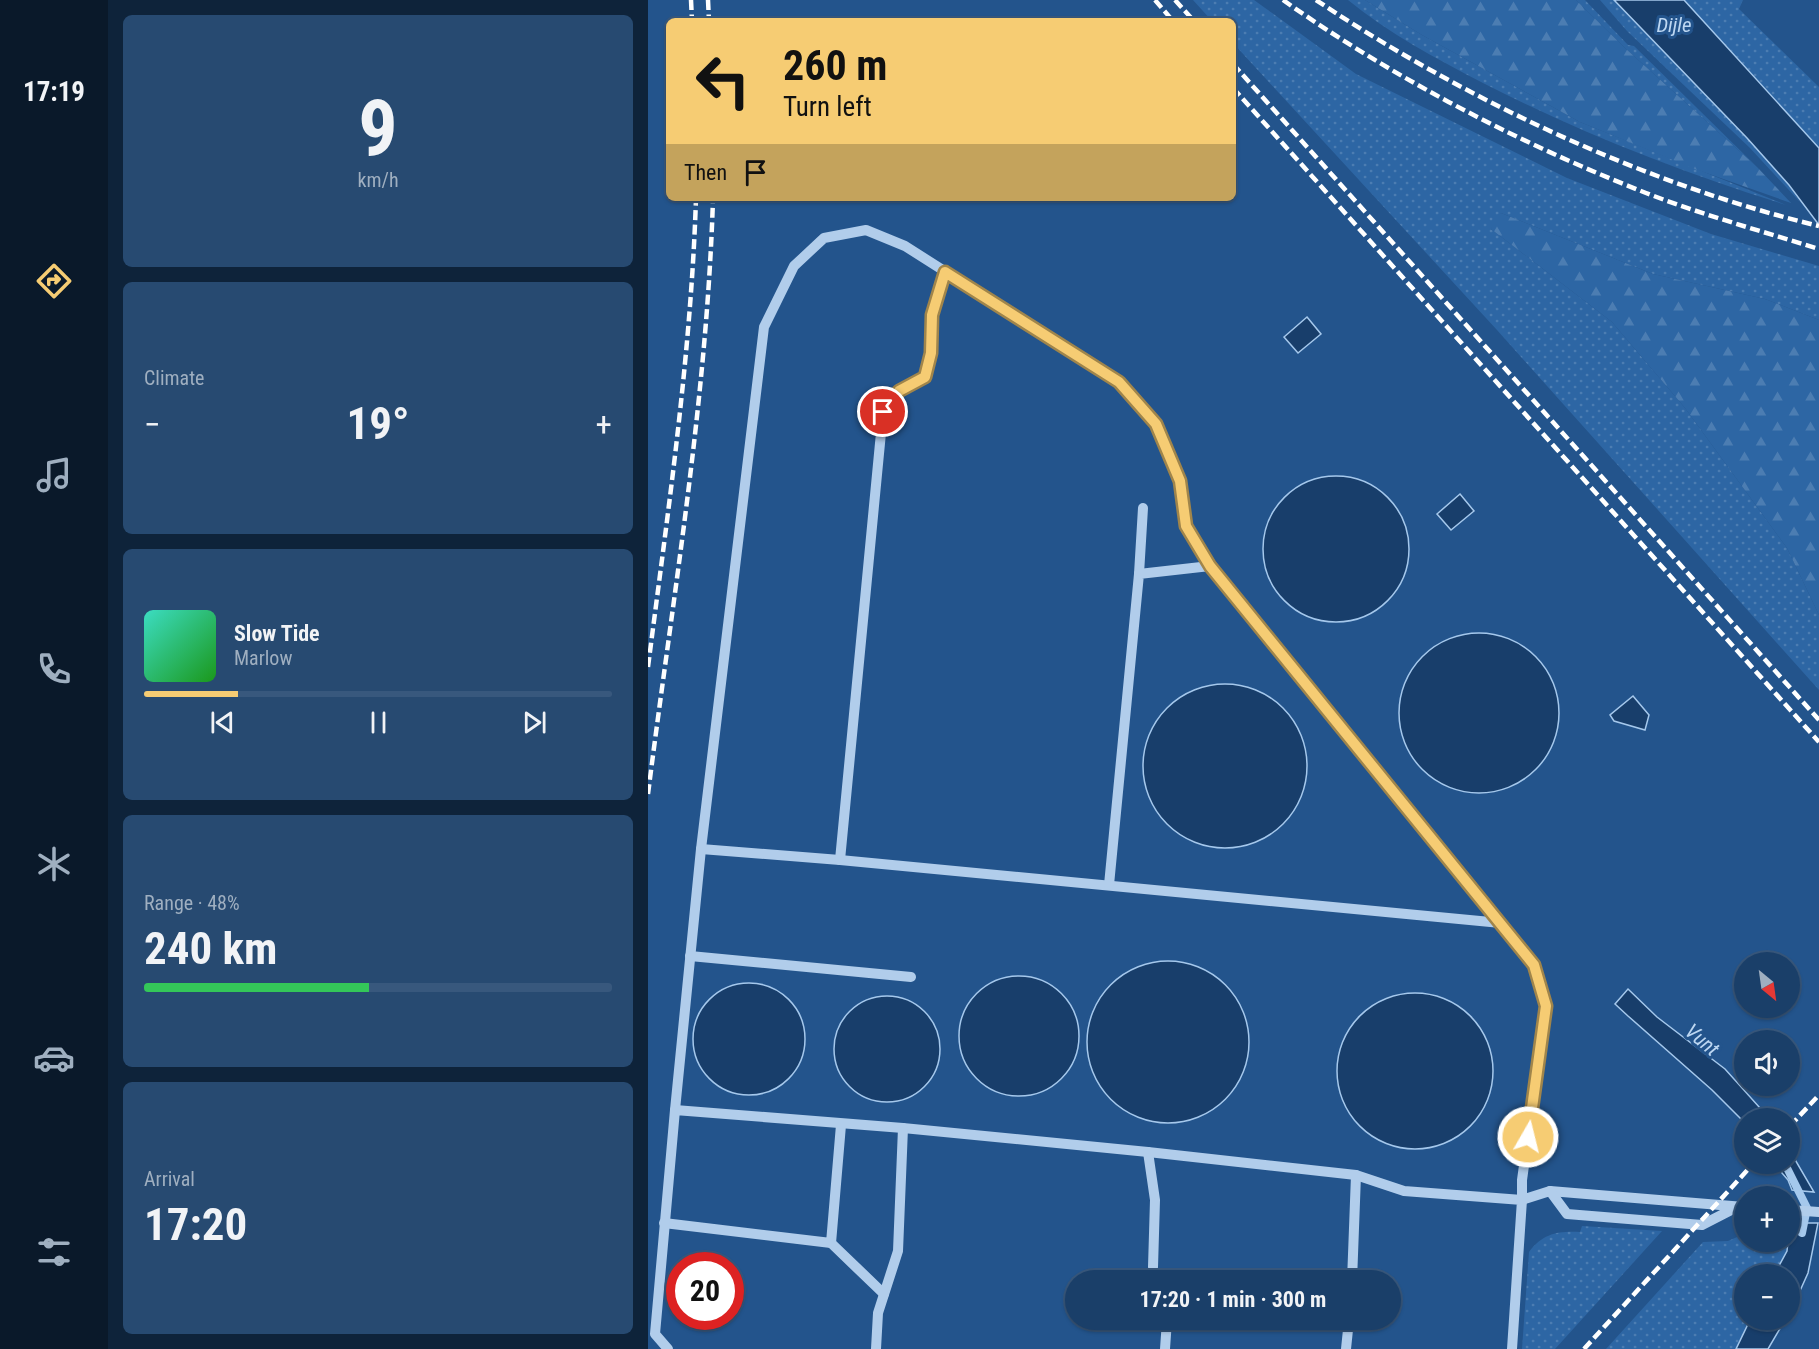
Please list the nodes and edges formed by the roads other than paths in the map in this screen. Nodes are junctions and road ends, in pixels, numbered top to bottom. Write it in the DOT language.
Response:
graph roads {
  1 [pos="945,272"];
  2 [pos="1143,508"];
  3 [pos="1210,566"];
  4 [pos="1139,574"];
  5 [pos="701,849"];
  6 [pos="840,860"];
  7 [pos="1109,885"];
  8 [pos="1501,923"];
  9 [pos="690,956"];
  10 [pos="911,977"];
  11 [pos="675,1110"];
  12 [pos="841,1125"];
  13 [pos="903,1128"];
  14 [pos="1148,1152"];
  15 [pos="1356,1175"];
  16 [pos="1550,1191"];
  17 [pos="1522,1200"];
  18 [pos="1734,1205"];
  19 [pos="1734,1210"];
  20 [pos="1800,1211"];
  21 [pos="1819,1212"];
  22 [pos="664,1223"];
  23 [pos="831,1243"];
  24 [pos="1153,1267"];
  25 [pos="1352,1270"];
  26 [pos="884,1294"];
  27 [pos="1166,1330"];
  28 [pos="1348,1330"];
  29 [pos="668,1349"];
  30 [pos="876,1349"];
  31 [pos="1165,1349"];
  32 [pos="1346,1349"];
  33 [pos="1512,1349"];
  1 -- 3 [label="lane"];
  1 -- 5 [label="lane"];
  1 -- 6 [label="lane"];
  2 -- 4 [label="lane"];
  3 -- 4 [label="lane"];
  3 -- 8 [label="lane"];
  4 -- 7 [label="lane"];
  5 -- 6 [label="lane"];
  5 -- 9 [label="lane"];
  6 -- 7 [label="lane"];
  7 -- 8 [label="lane"];
  8 -- 17 [label="lane"];
  9 -- 10 [label="lane"];
  9 -- 11 [label="lane"];
  11 -- 12 [label="lane"];
  11 -- 22 [label="lane"];
  12 -- 13 [label="lane"];
  12 -- 23 [label="lane"];
  13 -- 14 [label="lane"];
  13 -- 26 [label="lane"];
  14 -- 15 [label="lane"];
  14 -- 24 [label="lane"];
  15 -- 17 [label="lane"];
  15 -- 25 [label="lane"];
  16 -- 17 [label="lane"];
  16 -- 18 [label="lane"];
  16 -- 19 [label="lane"];
  17 -- 33 [label="lane"];
  20 -- 21 [label="lane"];
  22 -- 23 [label="lane"];
  22 -- 29 [label="lane"];
  23 -- 26 [label="lane"];
  26 -- 30 [label="lane"];
  27 -- 31 [label="lane"];
  28 -- 32 [label="lane"];
}
